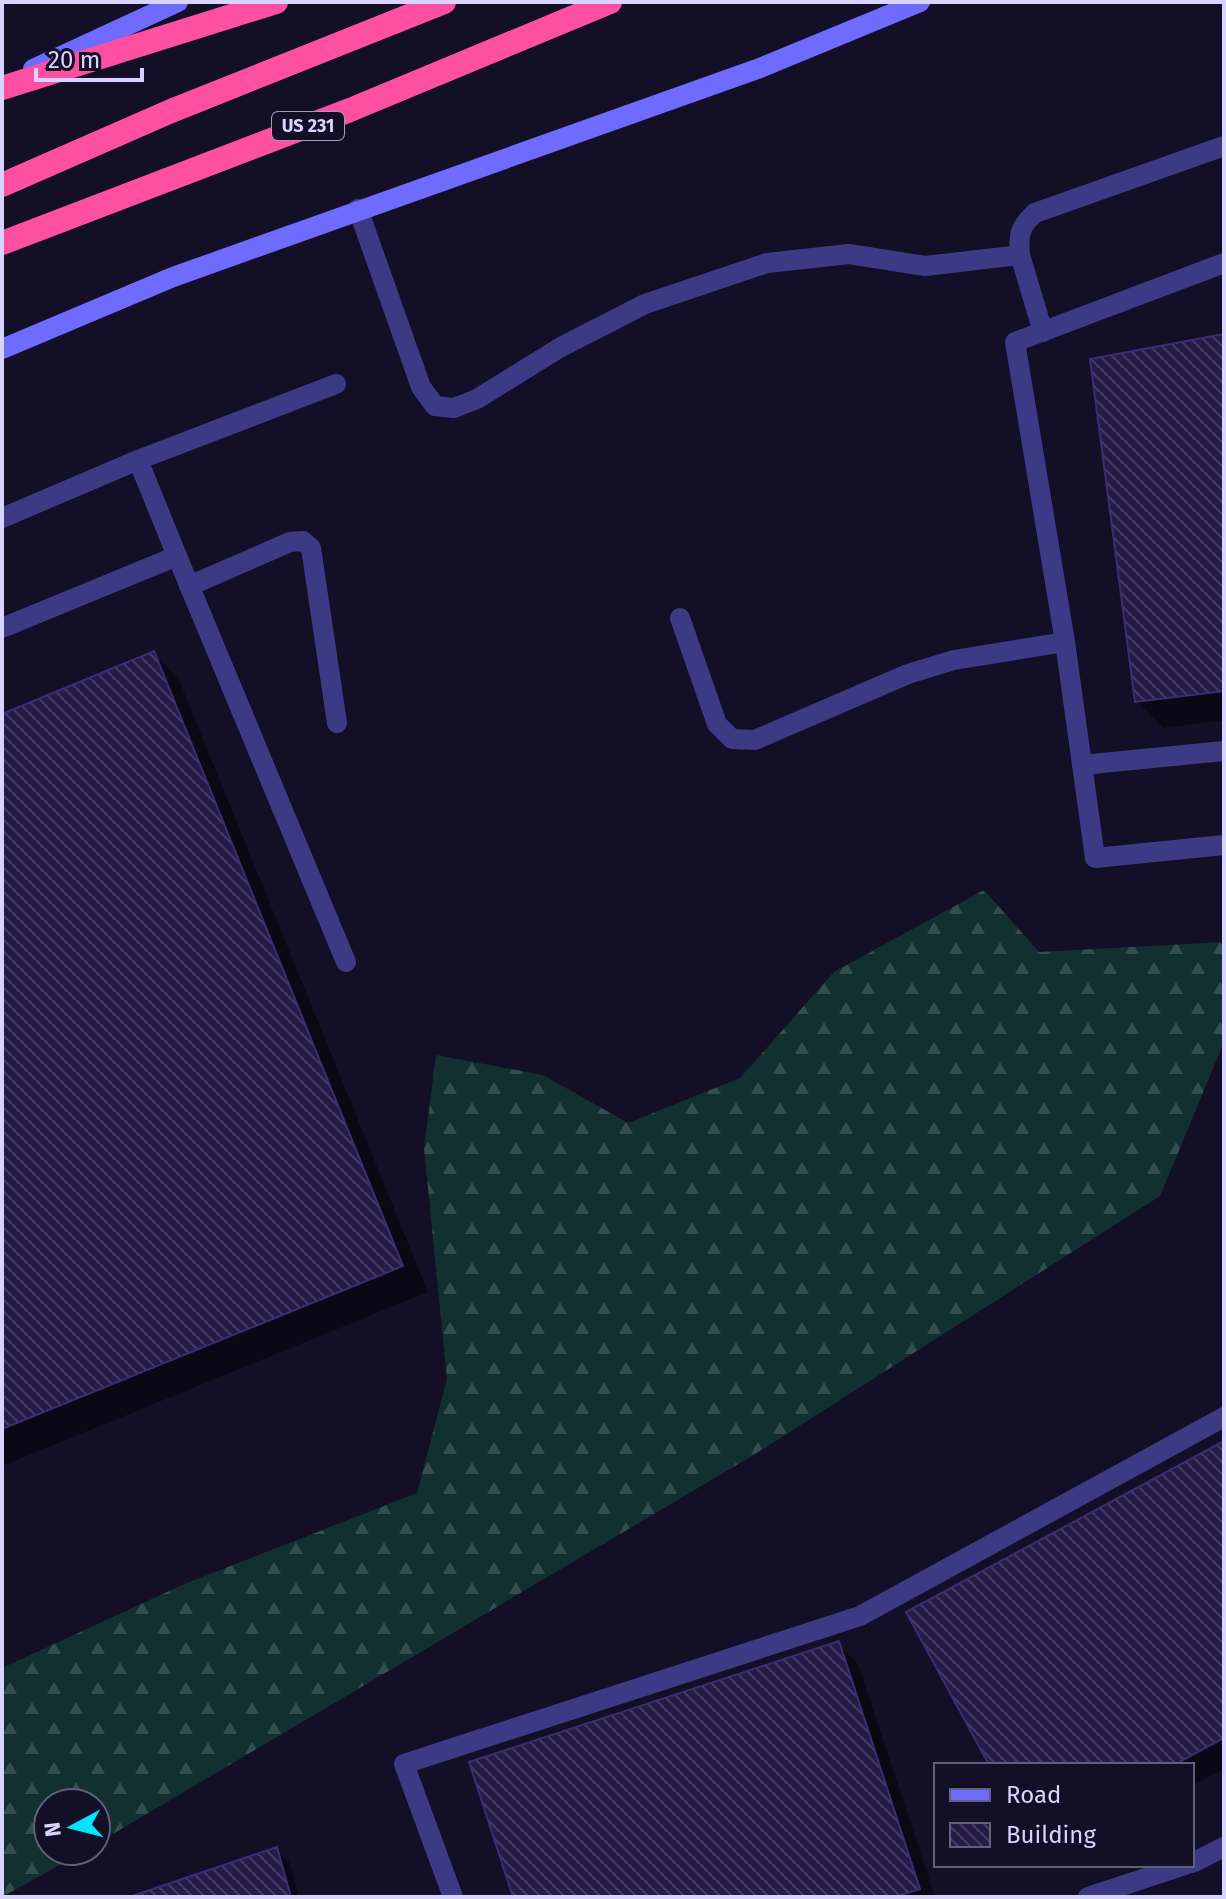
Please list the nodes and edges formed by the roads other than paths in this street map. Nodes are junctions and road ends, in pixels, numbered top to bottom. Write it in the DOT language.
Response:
graph roads {
  1 [pos="178,2"];
  2 [pos="276,2"];
  3 [pos="444,2"];
  4 [pos="610,2"];
  5 [pos="920,2"];
  6 [pos="2,86"];
  7 [pos="1224,146"];
  8 [pos="2,185"];
  9 [pos="358,209"];
  10 [pos="2,243"];
  11 [pos="1020,255"];
  12 [pos="1224,263"];
  13 [pos="1043,332"];
  14 [pos="2,349"];
  15 [pos="336,384"];
  16 [pos="138,460"];
  17 [pos="2,518"];
  18 [pos="177,556"];
  19 [pos="189,586"];
  20 [pos="680,618"];
  21 [pos="2,628"];
  22 [pos="1065,642"];
  23 [pos="337,723"];
  24 [pos="1224,751"];
  25 [pos="1082,765"];
  26 [pos="1224,845"];
  27 [pos="346,962"];
  28 [pos="1224,1417"];
  29 [pos="1224,1847"];
  30 [pos="1194,1862"];
  31 [pos="1179,1867"];
  32 [pos="453,1897"];
  33 [pos="1088,1897"];
  1 -- 6 [label="main road"];
  2 -- 6 [label="highway"];
  3 -- 8 [label="highway"];
  4 -- 10 [label="highway, US 231"];
  5 -- 9 [label="main road"];
  7 -- 11 [label="street"];
  9 -- 11 [label="street"];
  9 -- 14 [label="main road"];
  11 -- 13 [label="street"];
  12 -- 13 [label="street"];
  13 -- 22 [label="street"];
  15 -- 16 [label="street"];
  16 -- 17 [label="street"];
  16 -- 18 [label="street"];
  18 -- 19 [label="street"];
  18 -- 21 [label="street"];
  19 -- 23 [label="street"];
  19 -- 27 [label="street"];
  20 -- 22 [label="street"];
  22 -- 25 [label="street"];
  24 -- 25 [label="street"];
  25 -- 26 [label="street"];
  28 -- 32 [label="street"];
  29 -- 30 [label="street"];
  31 -- 33 [label="street"];
}
